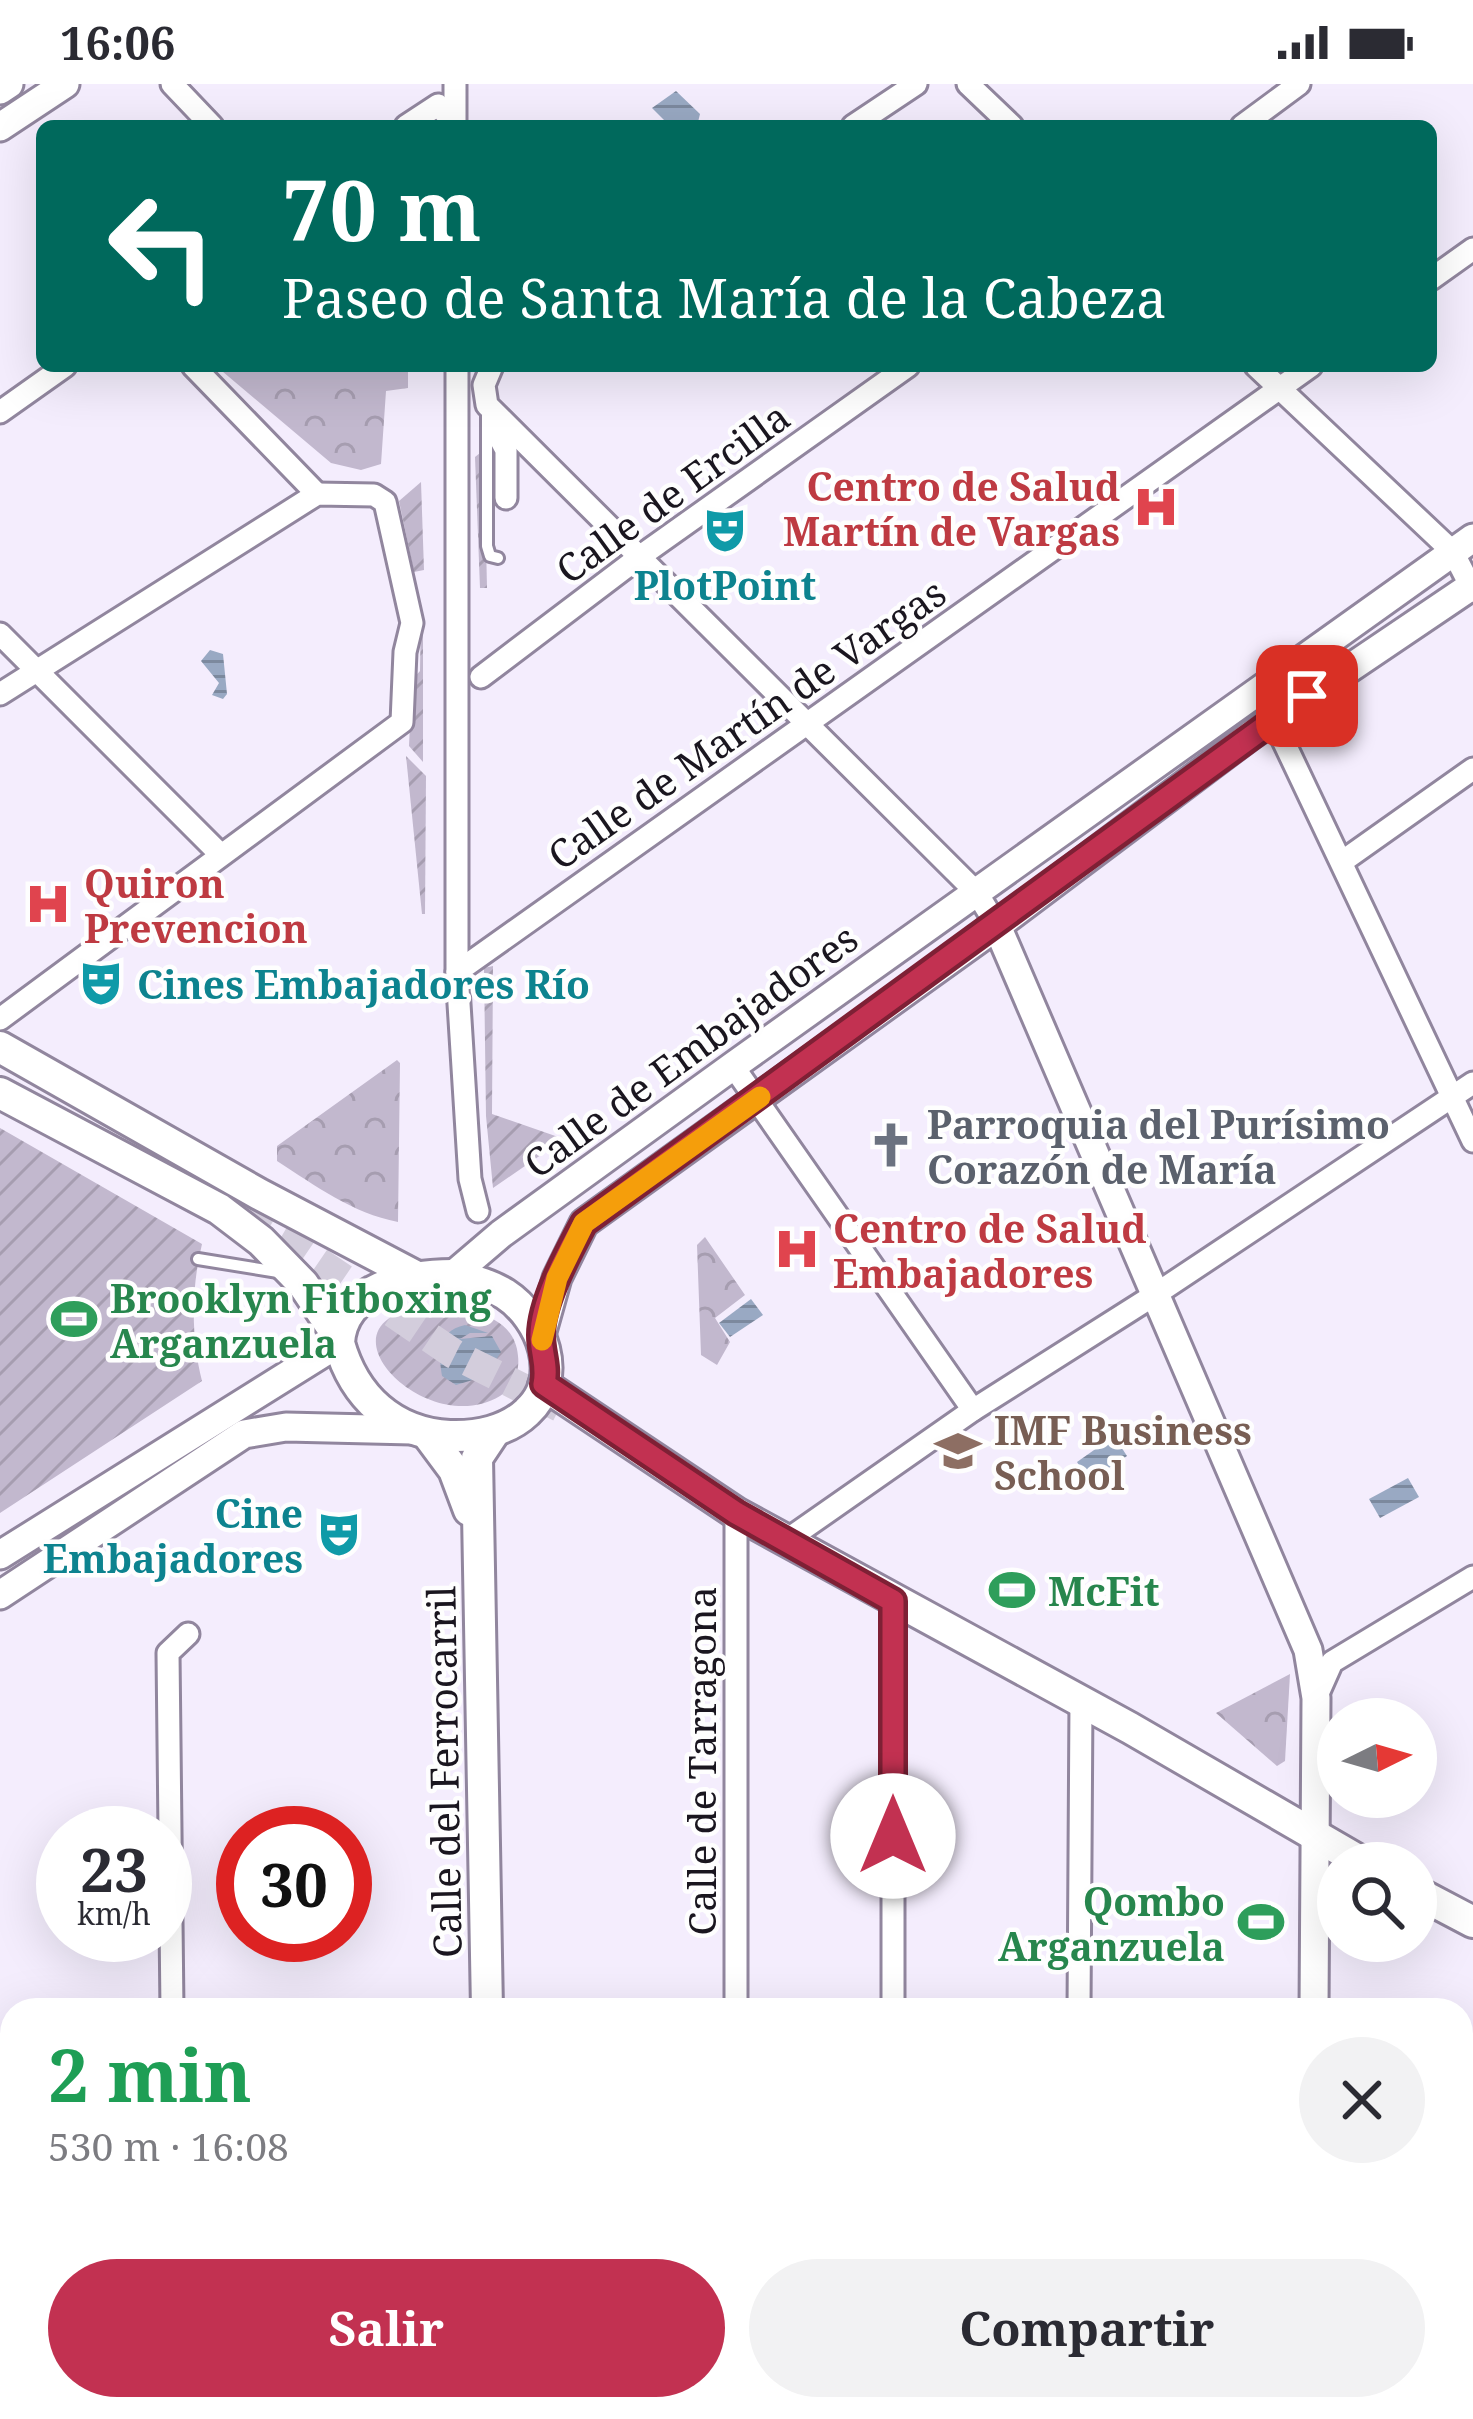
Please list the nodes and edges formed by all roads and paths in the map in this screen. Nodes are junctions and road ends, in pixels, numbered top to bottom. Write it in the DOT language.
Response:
graph roads {
  1 [pos="9,84"];
  2 [pos="65,84"];
  3 [pos="172,84"];
  4 [pos="454,84"];
  5 [pos="916,84"];
  6 [pos="968,84"];
  7 [pos="1299,84"];
  8 [pos="0,90"];
  9 [pos="206,120"];
  10 [pos="415,120"];
  11 [pos="451,120"];
  12 [pos="455,120"];
  13 [pos="862,120"];
  14 [pos="1006,120"];
  15 [pos="1250,120"];
  16 [pos="0,128"];
  17 [pos="1473,249"];
  18 [pos="1437,275"];
  19 [pos="57,372"];
  20 [pos="199,372"];
  21 [pos="457,372"];
  22 [pos="489,372"];
  23 [pos="900,372"];
  24 [pos="1263,372"];
  25 [pos="1303,372"];
  26 [pos="1280,388"];
  27 [pos="487,405"];
  28 [pos="0,412"];
  29 [pos="496,430"];
  30 [pos="317,494"];
  31 [pos="506,498"];
  32 [pos="1463,545"];
  33 [pos="642,555"];
  34 [pos="498,558"];
  35 [pos="1472,587"];
  36 [pos="0,634"];
  37 [pos="37,670"];
  38 [pos="470,677"];
  39 [pos="1272,682"];
  40 [pos="0,694"];
  41 [pos="1273,719"];
  42 [pos="810,724"];
  43 [pos="1473,770"];
  44 [pos="220,854"];
  45 [pos="1343,861"];
  46 [pos="976,893"];
  47 [pos="997,926"];
  48 [pos="457,972"];
  49 [pos="0,1018"];
  50 [pos="0,1047"];
  51 [pos="733,1066"];
  52 [pos="1473,1083"];
  53 [pos="0,1093"];
  54 [pos="1452,1097"];
  55 [pos="754,1101"];
  56 [pos="1473,1141"];
  57 [pos="478,1211"];
  58 [pos="198,1259"];
  59 [pos="293,1275"];
  60 [pos="453,1275"];
  61 [pos="417,1277"];
  62 [pos="1156,1294"];
  63 [pos="541,1335"];
  64 [pos="339,1339"];
  65 [pos="544,1384"];
  66 [pos="973,1410"];
  67 [pos="495,1431"];
  68 [pos="420,1432"];
  69 [pos="736,1513"];
  70 [pos="478,1533"];
  71 [pos="787,1540"];
  72 [pos="0,1555"];
  73 [pos="1473,1577"];
  74 [pos="0,1595"];
  75 [pos="893,1601"];
  76 [pos="188,1634"];
  77 [pos="1316,1698"];
  78 [pos="1081,1701"];
  79 [pos="1315,1837"];
  80 [pos="1324,1842"];
  81 [pos="1437,1903"];
  82 [pos="1473,1922"];
  83 [pos="172,1998"];
  84 [pos="487,1998"];
  85 [pos="736,1998"];
  86 [pos="893,1998"];
  87 [pos="1079,1998"];
  88 [pos="1314,1998"];
  1 -- 8 [label="main road"];
  2 -- 16 [label="main road"];
  3 -- 9 [label="street"];
  4 -- 12 [label="street"];
  5 -- 13 [label="street"];
  6 -- 14 [label="street"];
  7 -- 15 [label="street"];
  10 -- 11 [label="street"];
  17 -- 18 [label="street"];
  19 -- 28 [label="street"];
  20 -- 30 [label="street"];
  21 -- 38 [label="street"];
  22 -- 27 [label="street"];
  23 -- 33 [label="street, Calle de Ercilla"];
  24 -- 26 [label="street"];
  25 -- 26 [label="street, Calle de Martín de Vargas"];
  26 -- 32 [label="street"];
  26 -- 42 [label="street, Calle de Martín de Vargas"];
  27 -- 33 [label="street"];
  27 -- 34 [label="lane"];
  29 -- 31 [label="street"];
  30 -- 37 [label="street"];
  30 -- 44 [label="street"];
  32 -- 35 [label="street"];
  32 -- 39 [label="main road, Calle de Embajadores"];
  33 -- 38 [label="street, Calle de Ercilla"];
  33 -- 42 [label="street"];
  35 -- 41 [label="main road, Calle de Embajadores"];
  36 -- 37 [label="street"];
  37 -- 40 [label="street"];
  37 -- 44 [label="street"];
  38 -- 48 [label="street"];
  39 -- 41 [label="street"];
  39 -- 46 [label="main road, Calle de Embajadores"];
  41 -- 45 [label="street"];
  41 -- 47 [label="main road, Calle de Embajadores"];
  42 -- 46 [label="street"];
  42 -- 48 [label="street, Calle de Martín de Vargas"];
  43 -- 45 [label="street"];
  44 -- 49 [label="street"];
  45 -- 54 [label="street"];
  46 -- 47 [label="street"];
  46 -- 51 [label="main road, Calle de Embajadores"];
  47 -- 55 [label="main road, Calle de Embajadores"];
  47 -- 62 [label="main road"];
  48 -- 57 [label="street"];
  50 -- 61 [label="main road"];
  51 -- 55 [label="street"];
  51 -- 60 [label="main road, Calle de Embajadores"];
  52 -- 54 [label="street"];
  53 -- 59 [label="main road"];
  54 -- 56 [label="street"];
  54 -- 62 [label="street"];
  55 -- 63 [label="main road, Calle de Embajadores"];
  55 -- 66 [label="street"];
  58 -- 59 [label="lane"];
  59 -- 64 [label="main road"];
  60 -- 61 [label="main road"];
  60 -- 63 [label="main road"];
  61 -- 64 [label="main road"];
  62 -- 66 [label="street"];
  62 -- 77 [label="main road"];
  63 -- 65 [label="main road"];
  64 -- 68 [label="main road"];
  64 -- 72 [label="main road"];
  65 -- 67 [label="main road"];
  65 -- 69 [label="main road"];
  66 -- 71 [label="street"];
  67 -- 68 [label="main road"];
  67 -- 70 [label="main road, Calle del Ferrocarril"];
  68 -- 70 [label="main road, Calle del Ferrocarril"];
  68 -- 74 [label="main road"];
  69 -- 71 [label="main road"];
  69 -- 85 [label="street, Calle de Tarragona"];
  70 -- 84 [label="main road, Calle del Ferrocarril"];
  71 -- 75 [label="main road"];
  73 -- 77 [label="street"];
  75 -- 78 [label="main road"];
  75 -- 86 [label="street"];
  76 -- 83 [label="street"];
  77 -- 79 [label="main road"];
  78 -- 79 [label="main road"];
  78 -- 87 [label="street"];
  79 -- 80 [label="main road"];
  79 -- 88 [label="main road"];
  81 -- 82 [label="main road"];
}
